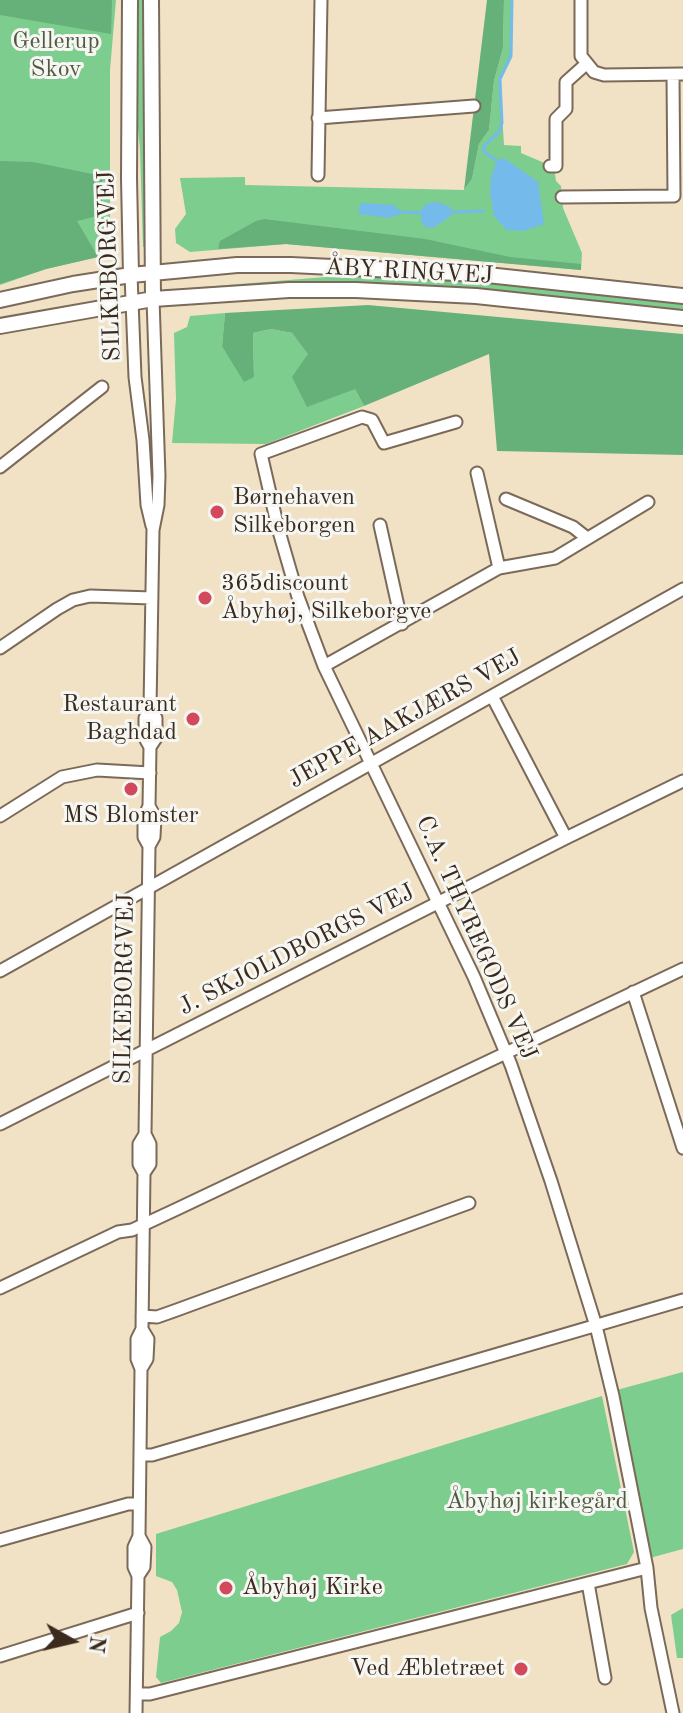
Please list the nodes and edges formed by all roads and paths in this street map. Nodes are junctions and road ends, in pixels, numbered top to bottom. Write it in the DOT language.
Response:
graph roads {
  1 [pos="130,0"];
  2 [pos="151,0"];
  3 [pos="321,0"];
  4 [pos="581,0"];
  5 [pos="585,65"];
  6 [pos="678,74"];
  7 [pos="474,106"];
  8 [pos="318,118"];
  9 [pos="550,166"];
  10 [pos="318,175"];
  11 [pos="679,196"];
  12 [pos="562,197"];
  13 [pos="152,273"];
  14 [pos="131,275"];
  15 [pos="683,296"];
  16 [pos="153,299"];
  17 [pos="0,300"];
  18 [pos="132,302"];
  19 [pos="683,318"];
  20 [pos="0,326"];
  21 [pos="102,387"];
  22 [pos="456,422"];
  23 [pos="0,467"];
  24 [pos="477,473"];
  25 [pos="506,499"];
  26 [pos="648,502"];
  27 [pos="380,525"];
  28 [pos="153,530"];
  29 [pos="587,538"];
  30 [pos="499,568"];
  31 [pos="683,589"];
  32 [pos="152,598"];
  33 [pos="402,624"];
  34 [pos="0,648"];
  35 [pos="324,666"];
  36 [pos="492,696"];
  37 [pos="371,763"];
  38 [pos="150,773"];
  39 [pos="683,781"];
  40 [pos="0,816"];
  41 [pos="566,838"];
  42 [pos="148,888"];
  43 [pos="439,904"];
  44 [pos="683,969"];
  45 [pos="0,971"];
  46 [pos="633,992"];
  47 [pos="146,1050"];
  48 [pos="506,1053"];
  49 [pos="0,1124"];
  50 [pos="683,1148"];
  51 [pos="469,1203"];
  52 [pos="143,1225"];
  53 [pos="0,1288"];
  54 [pos="683,1300"];
  55 [pos="142,1322"];
  56 [pos="596,1326"];
  57 [pos="140,1455"];
  58 [pos="139,1504"];
  59 [pos="0,1540"];
  60 [pos="647,1568"];
  61 [pos="588,1583"];
  62 [pos="138,1613"];
  63 [pos="0,1656"];
  64 [pos="605,1678"];
  65 [pos="137,1694"];
  66 [pos="136,1713"];
  67 [pos="673,1713"];
  1 -- 14 [label="main road, SILKEBORGVEJ"];
  2 -- 13 [label="main road, SILKEBORGVEJ"];
  3 -- 8 [label="street"];
  4 -- 5 [label="street"];
  5 -- 6 [label="street"];
  5 -- 9 [label="street"];
  6 -- 11 [label="street"];
  7 -- 8 [label="street"];
  8 -- 10 [label="street"];
  11 -- 12 [label="street"];
  13 -- 14 [label="main road, ÅBY RINGVEJ"];
  13 -- 15 [label="main road, ÅBY RINGVEJ"];
  13 -- 16 [label="main road, SILKEBORGVEJ"];
  14 -- 17 [label="main road, ÅBY RINGVEJ"];
  14 -- 18 [label="street, SILKEBORGVEJ"];
  16 -- 18 [label="main road, ÅBY RINGVEJ"];
  16 -- 19 [label="main road, ÅBY RINGVEJ"];
  16 -- 28 [label="street, SILKEBORGVEJ"];
  18 -- 20 [label="main road, ÅBY RINGVEJ"];
  18 -- 28 [label="street, SILKEBORGVEJ"];
  21 -- 23 [label="street"];
  22 -- 35 [label="street, C.A. THYREGODS VEJ"];
  24 -- 30 [label="street"];
  25 -- 29 [label="street"];
  26 -- 29 [label="street"];
  27 -- 33 [label="street"];
  28 -- 32 [label="street, SILKEBORGVEJ"];
  29 -- 30 [label="street"];
  30 -- 33 [label="street"];
  31 -- 36 [label="street, JEPPE AAKJÆRS VEJ"];
  32 -- 34 [label="street"];
  32 -- 38 [label="street, SILKEBORGVEJ"];
  33 -- 35 [label="street"];
  35 -- 37 [label="street, C.A. THYREGODS VEJ"];
  36 -- 37 [label="street, JEPPE AAKJÆRS VEJ"];
  36 -- 41 [label="street"];
  37 -- 42 [label="street, JEPPE AAKJÆRS VEJ"];
  37 -- 43 [label="street, C.A. THYREGODS VEJ"];
  38 -- 40 [label="street"];
  38 -- 42 [label="street, SILKEBORGVEJ"];
  39 -- 41 [label="street, J. SKJOLDBORGS VEJ"];
  41 -- 43 [label="street, J. SKJOLDBORGS VEJ"];
  42 -- 45 [label="street, JEPPE AAKJÆRS VEJ"];
  42 -- 47 [label="street, SILKEBORGVEJ"];
  43 -- 47 [label="street, J. SKJOLDBORGS VEJ"];
  43 -- 48 [label="street, C.A. THYREGODS VEJ"];
  44 -- 46 [label="street"];
  46 -- 48 [label="street"];
  46 -- 50 [label="street"];
  47 -- 49 [label="street, J. SKJOLDBORGS VEJ"];
  47 -- 52 [label="street, SILKEBORGVEJ"];
  48 -- 52 [label="street"];
  48 -- 56 [label="street, C.A. THYREGODS VEJ"];
  51 -- 55 [label="street"];
  52 -- 53 [label="street"];
  52 -- 55 [label="street, SILKEBORGVEJ"];
  54 -- 56 [label="street"];
  55 -- 57 [label="street, SILKEBORGVEJ"];
  56 -- 57 [label="street"];
  56 -- 60 [label="street, C.A. THYREGODS VEJ"];
  57 -- 58 [label="street, SILKEBORGVEJ"];
  58 -- 59 [label="street"];
  58 -- 62 [label="street, SILKEBORGVEJ"];
  60 -- 61 [label="street"];
  60 -- 67 [label="street, C.A. THYREGODS VEJ"];
  61 -- 64 [label="street"];
  61 -- 65 [label="street"];
  62 -- 63 [label="street"];
  62 -- 65 [label="street, SILKEBORGVEJ"];
  65 -- 66 [label="street, SILKEBORGVEJ"];
}
